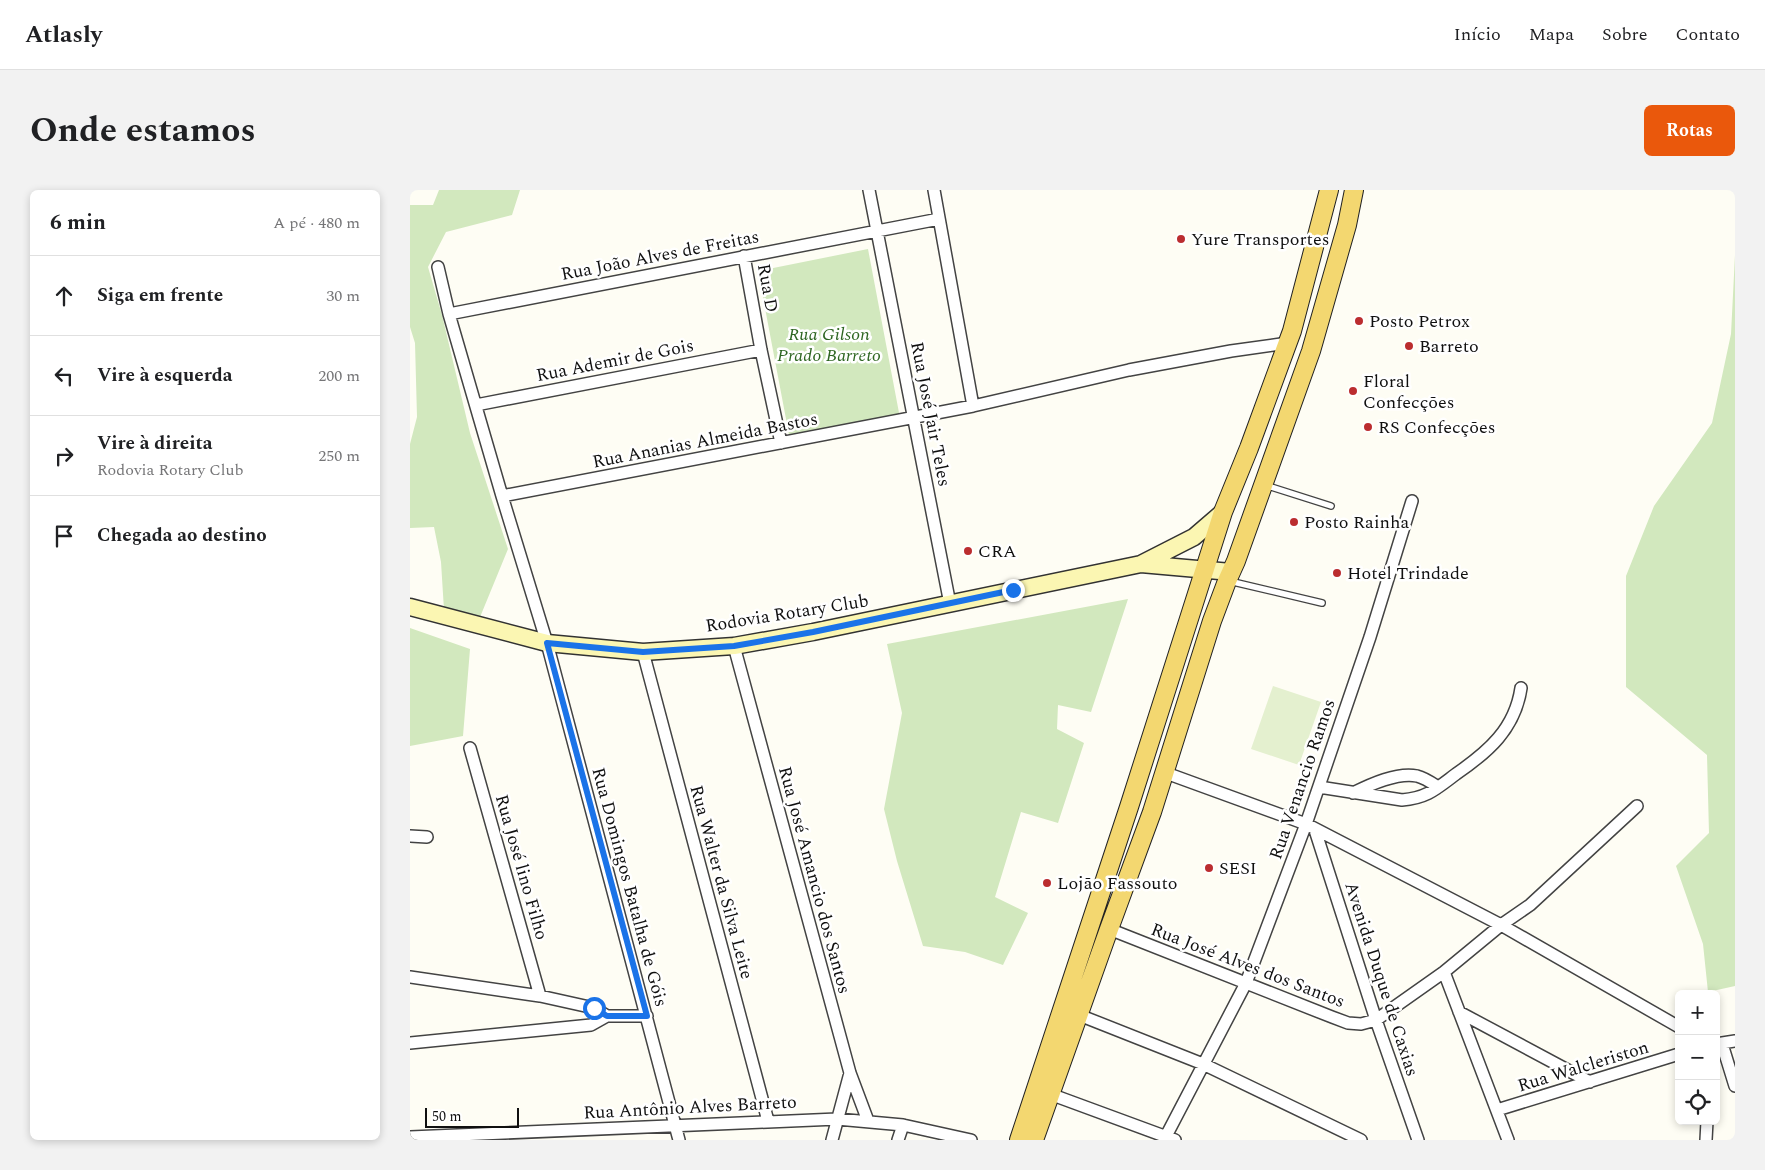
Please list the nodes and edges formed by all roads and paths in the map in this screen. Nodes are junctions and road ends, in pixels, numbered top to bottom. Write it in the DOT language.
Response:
graph roads {
  1 [pos="869,190"];
  2 [pos="934,190"];
  3 [pos="1329,190"];
  4 [pos="1354,190"];
  5 [pos="939,219"];
  6 [pos="877,231"];
  7 [pos="744,256"];
  8 [pos="438,267"];
  9 [pos="449,314"];
  10 [pos="1285,349"];
  11 [pos="761,350"];
  12 [pos="1306,363"];
  13 [pos="476,405"];
  14 [pos="973,406"];
  15 [pos="914,417"];
  16 [pos="781,443"];
  17 [pos="1263,484"];
  18 [pos="502,496"];
  19 [pos="1412,501"];
  20 [pos="1331,506"];
  21 [pos="1223,512"];
  22 [pos="1141,564"];
  23 [pos="1205,569"];
  24 [pos="1229,576"];
  25 [pos="1322,603"];
  26 [pos="950,604"];
  27 [pos="410,607"];
  28 [pos="547,643"];
  29 [pos="734,646"];
  30 [pos="643,652"];
  31 [pos="1521,688"];
  32 [pos="470,748"];
  33 [pos="1166,773"];
  34 [pos="1319,787"];
  35 [pos="1438,787"];
  36 [pos="1353,793"];
  37 [pos="1637,806"];
  38 [pos="1129,807"];
  39 [pos="1152,812"];
  40 [pos="1311,827"];
  41 [pos="410,836"];
  42 [pos="427,838"];
  43 [pos="1501,925"];
  44 [pos="1109,929"];
  45 [pos="1444,972"];
  46 [pos="410,977"];
  47 [pos="1246,984"];
  48 [pos="540,996"];
  49 [pos="1459,1012"];
  50 [pos="1079,1015"];
  51 [pos="607,1016"];
  52 [pos="647,1016"];
  53 [pos="1376,1020"];
  54 [pos="1675,1025"];
  55 [pos="1735,1041"];
  56 [pos="410,1042"];
  57 [pos="1720,1044"];
  58 [pos="1720,1047"];
  59 [pos="1675,1055"];
  60 [pos="1203,1064"];
  61 [pos="850,1073"];
  62 [pos="1590,1082"];
  63 [pos="1735,1086"];
  64 [pos="1050,1094"];
  65 [pos="1497,1110"];
  66 [pos="837,1119"];
  67 [pos="868,1120"];
  68 [pos="768,1121"];
  69 [pos="903,1125"];
  70 [pos="1707,1125"];
  71 [pos="676,1126"];
  72 [pos="410,1137"];
  73 [pos="1168,1139"];
  74 [pos="679,1140"];
  75 [pos="832,1140"];
  76 [pos="898,1140"];
  77 [pos="970,1140"];
  78 [pos="1019,1140"];
  79 [pos="1034,1140"];
  80 [pos="1361,1140"];
  81 [pos="1418,1140"];
  82 [pos="1508,1140"];
  83 [pos="1706,1140"];
  1 -- 6 [label="street, Rua José Jair Teles"];
  2 -- 5 [label="street"];
  3 -- 10 [label="main road"];
  4 -- 12 [label="main road"];
  5 -- 6 [label="street, Rua João Alves de Freitas"];
  5 -- 14 [label="street"];
  6 -- 7 [label="street, Rua João Alves de Freitas"];
  6 -- 15 [label="street, Rua José Jair Teles"];
  7 -- 9 [label="street, Rua João Alves de Freitas"];
  7 -- 11 [label="street, Rua D"];
  8 -- 9 [label="street"];
  9 -- 13 [label="street"];
  10 -- 12 [label="main road"];
  10 -- 14 [label="street, Rua Ananias Almeida Bastos"];
  10 -- 21 [label="main road"];
  11 -- 13 [label="street, Rua Ademir de Gois"];
  11 -- 16 [label="street, Rua D"];
  12 -- 17 [label="main road"];
  13 -- 18 [label="street"];
  14 -- 15 [label="street, Rua Ananias Almeida Bastos"];
  15 -- 16 [label="street, Rua Ananias Almeida Bastos"];
  15 -- 26 [label="street, Rua José Jair Teles"];
  16 -- 18 [label="street, Rua Ananias Almeida Bastos"];
  17 -- 20 [label="lane"];
  17 -- 24 [label="main road"];
  18 -- 28 [label="street"];
  19 -- 34 [label="street, Rua Venancio Ramos"];
  21 -- 22 [label="main road"];
  21 -- 23 [label="main road"];
  22 -- 23 [label="main road"];
  22 -- 26 [label="main road, Rodovia Rotary Club"];
  23 -- 24 [label="main road"];
  23 -- 38 [label="main road"];
  24 -- 25 [label="lane"];
  24 -- 33 [label="main road"];
  26 -- 29 [label="main road, Rodovia Rotary Club"];
  27 -- 28 [label="main road, Rodovia Rotary Club"];
  28 -- 30 [label="main road, Rodovia Rotary Club"];
  28 -- 52 [label="street, Rua Domingos Batalha de Góis"];
  29 -- 30 [label="main road, Rodovia Rotary Club"];
  29 -- 61 [label="street, Rua José Amancio dos Santos"];
  30 -- 68 [label="street, Rua Walter da Silva Leite"];
  31 -- 35 [label="street"];
  32 -- 48 [label="street, Rua José lino Filho"];
  33 -- 39 [label="main road"];
  33 -- 40 [label="street"];
  34 -- 36 [label="street"];
  34 -- 40 [label="street, Rua Venancio Ramos"];
  35 -- 36 [label="street"];
  35 -- 36 [label="street"];
  37 -- 43 [label="street"];
  38 -- 39 [label="main road"];
  38 -- 78 [label="main road"];
  39 -- 44 [label="main road"];
  40 -- 43 [label="street"];
  40 -- 47 [label="street, Rua Venancio Ramos"];
  40 -- 53 [label="street, Avenida Duque de Caxias"];
  41 -- 42 [label="street"];
  43 -- 45 [label="street"];
  43 -- 54 [label="street"];
  44 -- 47 [label="street, Rua José Alves dos Santos"];
  44 -- 50 [label="main road"];
  45 -- 49 [label="street"];
  45 -- 53 [label="street"];
  46 -- 48 [label="street"];
  47 -- 53 [label="street, Rua José Alves dos Santos"];
  47 -- 60 [label="street, Rua Venancio Ramos"];
  48 -- 51 [label="street"];
  49 -- 62 [label="street"];
  49 -- 65 [label="street"];
  50 -- 60 [label="street"];
  50 -- 64 [label="main road"];
  51 -- 52 [label="street"];
  51 -- 56 [label="street"];
  52 -- 71 [label="street, Rua Domingos Batalha de Góis"];
  53 -- 81 [label="street, Avenida Duque de Caxias"];
  55 -- 57 [label="street"];
  58 -- 63 [label="street"];
  59 -- 62 [label="street, Rua Walcleriston"];
  60 -- 73 [label="street, Rua Venancio Ramos"];
  60 -- 80 [label="street"];
  61 -- 66 [label="street"];
  61 -- 67 [label="street, Rua José Amancio dos Santos"];
  62 -- 65 [label="street, Rua Walcleriston"];
  64 -- 73 [label="street"];
  64 -- 79 [label="main road"];
  65 -- 82 [label="street"];
  66 -- 67 [label="street, Rua Antônio Alves Barreto"];
  66 -- 68 [label="street, Rua Antônio Alves Barreto"];
  66 -- 75 [label="street"];
  67 -- 69 [label="street, Rua Antônio Alves Barreto"];
  68 -- 71 [label="street, Rua Antônio Alves Barreto"];
  69 -- 76 [label="street"];
  69 -- 77 [label="street, Rua Antônio Alves Barreto"];
  70 -- 83 [label="street"];
  71 -- 72 [label="street, Rua Antônio Alves Barreto"];
  71 -- 74 [label="street, Rua Domingos Batalha de Góis"];
}
